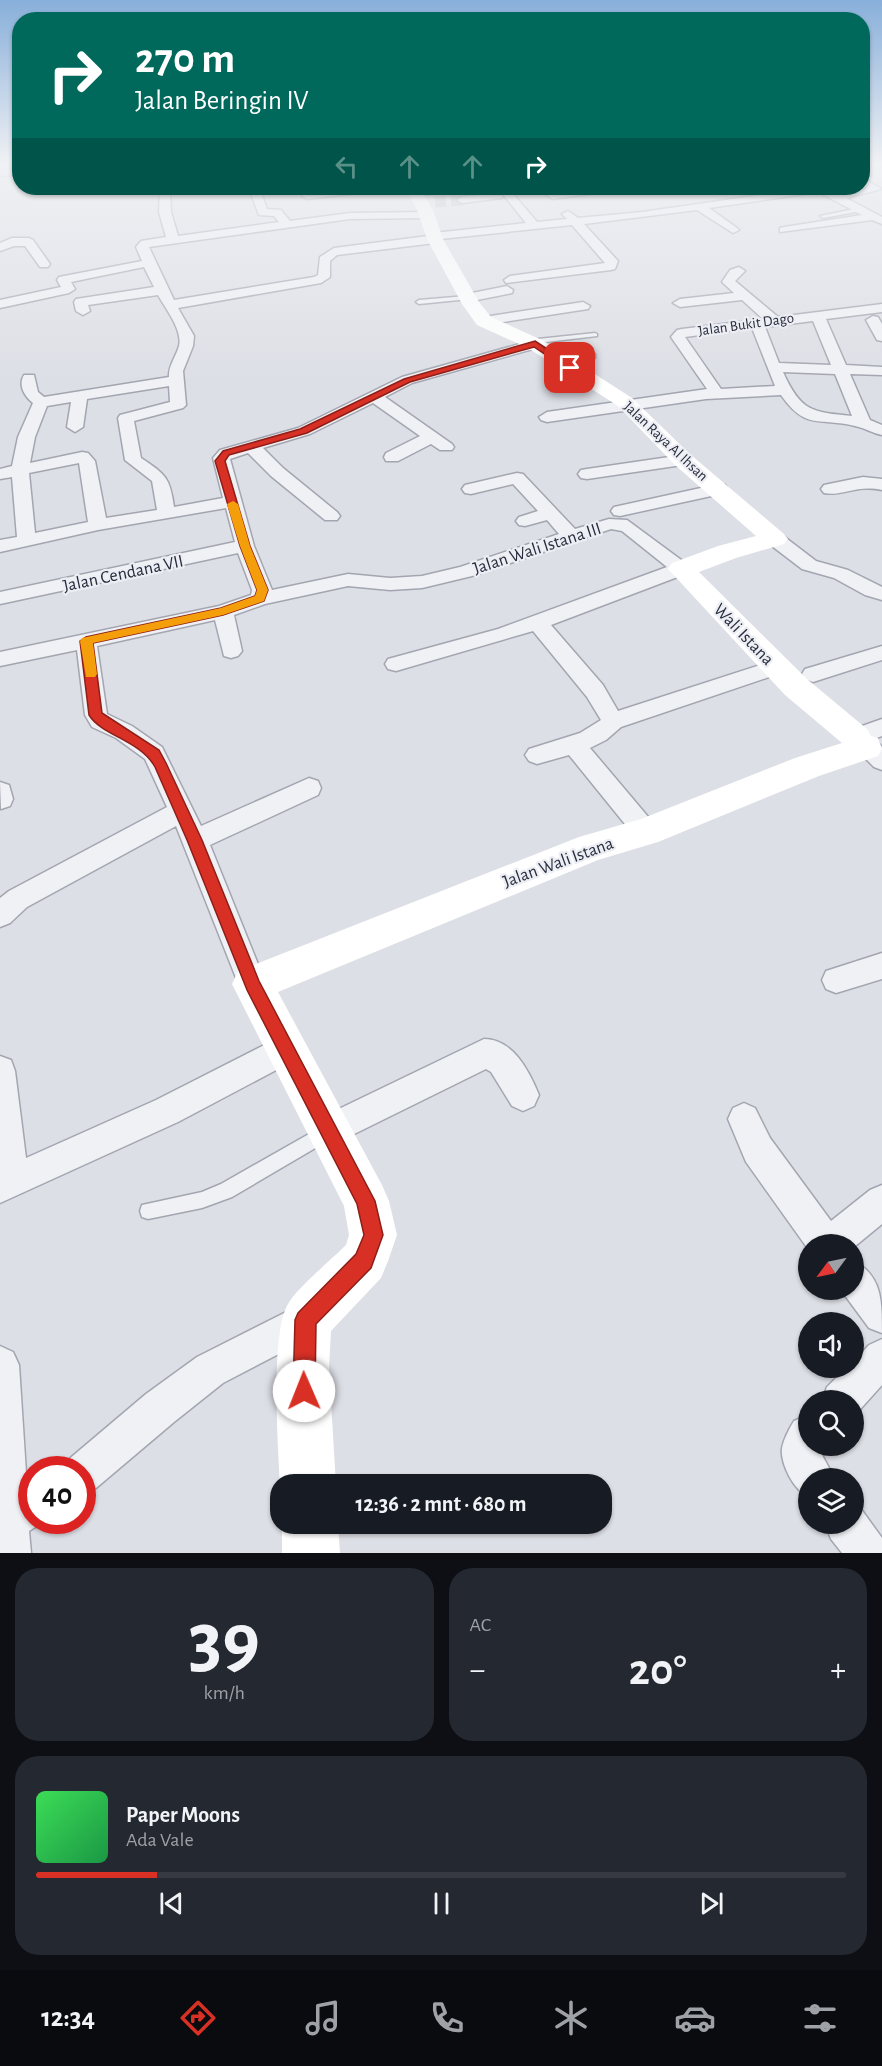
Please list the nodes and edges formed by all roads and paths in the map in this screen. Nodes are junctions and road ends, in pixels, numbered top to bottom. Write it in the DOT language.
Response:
graph roads {
  1 [pos="172,235"];
  2 [pos="203,235"];
  3 [pos="458,235"];
  4 [pos="587,235"];
  5 [pos="435,238"];
  6 [pos="173,240"];
  7 [pos="0,247"];
  8 [pos="148,263"];
  9 [pos="44,264"];
  10 [pos="611,266"];
  11 [pos="739,271"];
  12 [pos="621,277"];
  13 [pos="63,280"];
  14 [pos="47,284"];
  15 [pos="162,290"];
  16 [pos="744,296"];
  17 [pos="467,298"];
  18 [pos="419,302"];
  19 [pos="680,303"];
  20 [pos="0,304"];
  21 [pos="170,305"];
  22 [pos="583,306"];
  23 [pos="882,308"];
  24 [pos="83,311"];
  25 [pos="813,317"];
  26 [pos="773,320"];
  27 [pos="878,320"];
  28 [pos="484,321"];
  29 [pos="757,322"];
  30 [pos="595,335"];
  31 [pos="882,337"];
  32 [pos="534,342"];
  33 [pos="592,356"];
  34 [pos="560,360"];
  35 [pos="776,367"];
  36 [pos="841,370"];
  37 [pos="882,371"];
  38 [pos="29,378"];
  39 [pos="175,381"];
  40 [pos="785,390"];
  41 [pos="716,392"];
  42 [pos="80,396"];
  43 [pos="375,398"];
  44 [pos="621,400"];
  45 [pos="41,402"];
  46 [pos="547,417"];
  47 [pos="862,422"];
  48 [pos="75,427"];
  49 [pos="882,430"];
  50 [pos="431,438"];
  51 [pos="251,446"];
  52 [pos="446,447"];
  53 [pos="392,457"];
  54 [pos="683,460"];
  55 [pos="20,470"];
  56 [pos="0,474"];
  57 [pos="587,474"];
  58 [pos="882,485"];
  59 [pos="471,489"];
  60 [pos="719,489"];
  61 [pos="830,489"];
  62 [pos="232,502"];
  63 [pos="620,511"];
  64 [pos="166,513"];
  65 [pos="549,514"];
  66 [pos="331,516"];
  67 [pos="525,521"];
  68 [pos="98,525"];
  69 [pos="572,537"];
  70 [pos="775,539"];
  71 [pos="27,540"];
  72 [pos="0,546"];
  73 [pos="245,546"];
  74 [pos="681,569"];
  75 [pos="880,593"];
  76 [pos="0,598"];
  77 [pos="260,599"];
  78 [pos="223,612"];
  79 [pos="538,623"];
  80 [pos="86,641"];
  81 [pos="231,651"];
  82 [pos="882,653"];
  83 [pos="0,659"];
  84 [pos="396,664"];
  85 [pos="776,667"];
  86 [pos="813,674"];
  87 [pos="614,721"];
  88 [pos="872,743"];
  89 [pos="574,744"];
  90 [pos="537,755"];
  91 [pos="309,788"];
  92 [pos="182,811"];
  93 [pos="646,832"];
  94 [pos="195,840"];
  95 [pos="0,915"];
  96 [pos="882,966"];
  97 [pos="836,980"];
  98 [pos="252,984"];
  99 [pos="284,1050"];
  100 [pos="0,1071"];
  101 [pos="523,1095"];
  102 [pos="744,1119"];
  103 [pos="329,1130"];
  104 [pos="6,1184"];
  105 [pos="882,1202"];
  106 [pos="148,1211"];
  107 [pos="819,1234"];
  108 [pos="841,1234"];
  109 [pos="864,1292"];
  110 [pos="882,1315"];
  111 [pos="306,1320"];
  112 [pos="882,1358"];
  113 [pos="0,1365"];
  114 [pos="851,1390"];
  115 [pos="96,1462"];
  116 [pos="308,1474"];
  117 [pos="12,1526"];
  118 [pos="310,1534"];
  119 [pos="853,1534"];
  120 [pos="311,1553"];
  121 [pos="867,1553"];
  1 -- 6 [label="street"];
  2 -- 6 [label="street"];
  3 -- 5 [label="street"];
  4 -- 10 [label="street"];
  5 -- 17 [label="street"];
  5 -- 21 [label="street"];
  6 -- 8 [label="street"];
  7 -- 9 [label="street"];
  8 -- 13 [label="street"];
  8 -- 15 [label="street"];
  10 -- 12 [label="street"];
  10 -- 17 [label="street"];
  11 -- 16 [label="street"];
  13 -- 14 [label="street"];
  13 -- 20 [label="street"];
  15 -- 21 [label="street"];
  15 -- 24 [label="street"];
  16 -- 19 [label="street"];
  16 -- 26 [label="street"];
  17 -- 18 [label="lane"];
  17 -- 28 [label="street"];
  21 -- 39 [label="street"];
  22 -- 28 [label="street"];
  23 -- 25 [label="street, Jalan Bukit Dago"];
  25 -- 26 [label="street, Jalan Bukit Dago"];
  25 -- 27 [label="street"];
  25 -- 36 [label="street"];
  26 -- 29 [label="street, Jalan Bukit Dago"];
  27 -- 31 [label="street"];
  28 -- 32 [label="street, Jalan Raya Al Ihsan"];
  29 -- 35 [label="street"];
  29 -- 41 [label="street, Jalan Bukit Dago"];
  30 -- 32 [label="lane"];
  32 -- 34 [label="street, Jalan Raya Al Ihsan"];
  32 -- 43 [label="street"];
  33 -- 34 [label="lane"];
  34 -- 44 [label="street, Jalan Raya Al Ihsan"];
  35 -- 36 [label="street"];
  35 -- 40 [label="street"];
  36 -- 37 [label="street"];
  36 -- 47 [label="street"];
  38 -- 45 [label="street"];
  39 -- 42 [label="street"];
  39 -- 64 [label="street"];
  40 -- 41 [label="street"];
  40 -- 47 [label="street"];
  41 -- 44 [label="street"];
  42 -- 45 [label="street"];
  42 -- 48 [label="street"];
  43 -- 50 [label="street"];
  43 -- 51 [label="street"];
  44 -- 46 [label="street"];
  44 -- 54 [label="street, Jalan Raya Al Ihsan"];
  45 -- 55 [label="street"];
  47 -- 49 [label="street"];
  50 -- 52 [label="street"];
  50 -- 53 [label="street"];
  51 -- 62 [label="street"];
  51 -- 66 [label="street"];
  54 -- 57 [label="street"];
  54 -- 60 [label="street, Jalan Raya Al Ihsan"];
  55 -- 56 [label="street"];
  55 -- 68 [label="street"];
  55 -- 71 [label="street"];
  58 -- 61 [label="street"];
  59 -- 65 [label="street"];
  60 -- 63 [label="street"];
  60 -- 70 [label="street, Jalan Raya Al Ihsan"];
  62 -- 64 [label="street"];
  62 -- 73 [label="street"];
  64 -- 68 [label="street"];
  65 -- 67 [label="street"];
  65 -- 69 [label="street"];
  68 -- 71 [label="street"];
  69 -- 74 [label="street, Jalan Wali Istana III"];
  69 -- 77 [label="street, Jalan Wali Istana III"];
  70 -- 74 [label="street"];
  70 -- 75 [label="street, Jalan Raya Al Ihsan"];
  71 -- 72 [label="street"];
  73 -- 76 [label="street, Jalan Cendana VII"];
  73 -- 77 [label="street"];
  74 -- 79 [label="street"];
  74 -- 85 [label="street, Wali Istana"];
  77 -- 78 [label="street, Jalan Wali Istana III"];
  78 -- 80 [label="street, Jalan Wali Istana III"];
  78 -- 81 [label="street"];
  79 -- 84 [label="street"];
  79 -- 87 [label="street"];
  80 -- 83 [label="street, Jalan Wali Istana III"];
  80 -- 92 [label="street"];
  82 -- 86 [label="street"];
  85 -- 87 [label="street"];
  85 -- 88 [label="street, Wali Istana"];
  87 -- 89 [label="street"];
  88 -- 93 [label="street, Jalan Wali Istana"];
  89 -- 90 [label="street"];
  89 -- 93 [label="street"];
  91 -- 94 [label="street"];
  92 -- 94 [label="street"];
  92 -- 95 [label="street"];
  93 -- 98 [label="street, Jalan Wali Istana"];
  94 -- 98 [label="street"];
  96 -- 97 [label="street"];
  98 -- 99 [label="street"];
  99 -- 103 [label="street"];
  99 -- 104 [label="street"];
  100 -- 104 [label="street"];
  101 -- 103 [label="street"];
  102 -- 107 [label="street"];
  103 -- 106 [label="lane"];
  103 -- 111 [label="street"];
  105 -- 108 [label="street"];
  109 -- 110 [label="street"];
  111 -- 115 [label="street"];
  111 -- 116 [label="street"];
  112 -- 114 [label="street"];
  113 -- 117 [label="street"];
  118 -- 120 [label="street"];
  119 -- 121 [label="street"];
}
